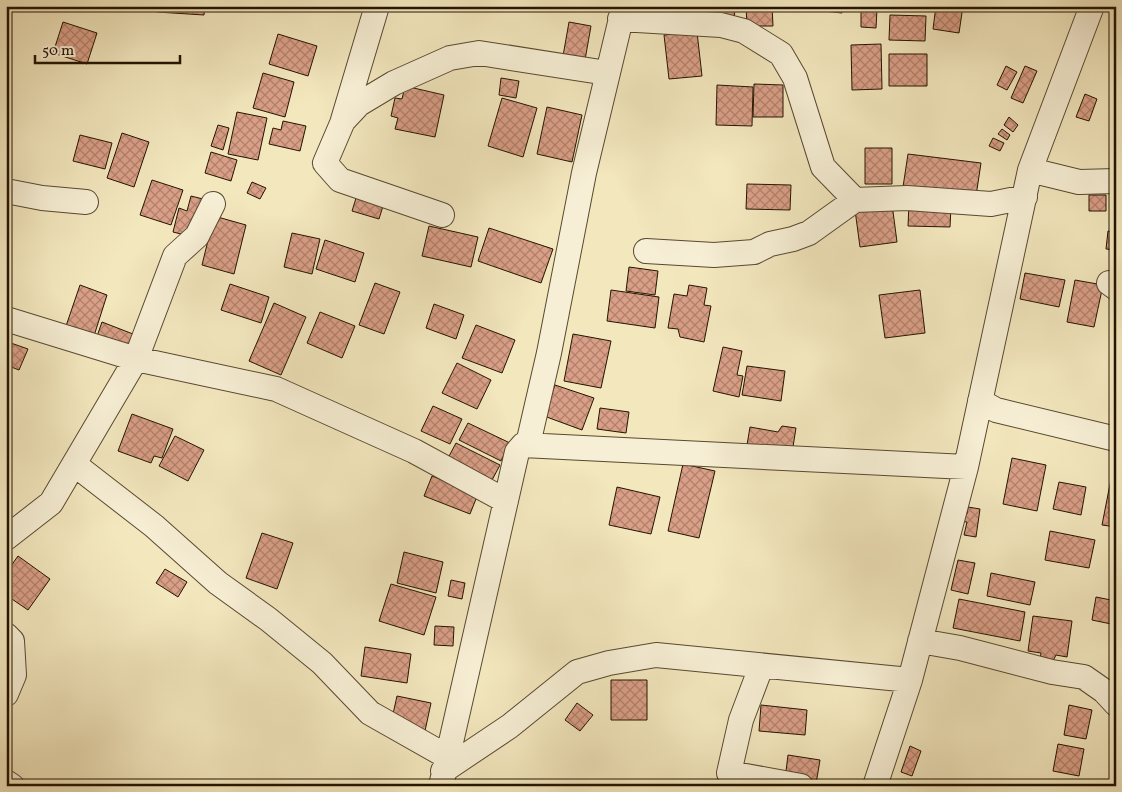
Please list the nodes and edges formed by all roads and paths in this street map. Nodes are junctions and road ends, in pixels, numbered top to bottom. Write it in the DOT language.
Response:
graph roads {
  1 [pos="377,6"];
  2 [pos="1092,6"];
  3 [pos="622,12"];
  4 [pos="607,74"];
  5 [pos="343,121"];
  6 [pos="1030,170"];
  7 [pos="1116,181"];
  8 [pos="6,191"];
  9 [pos="1025,197"];
  10 [pos="855,200"];
  11 [pos="86,202"];
  12 [pos="213,204"];
  13 [pos="442,215"];
  14 [pos="646,251"];
  15 [pos="6,319"];
  16 [pos="136,359"];
  17 [pos="980,401"];
  18 [pos="1116,439"];
  19 [pos="528,444"];
  20 [pos="74,464"];
  21 [pos="966,467"];
  22 [pos="506,502"];
  23 [pos="6,538"];
  24 [pos="6,635"];
  25 [pos="920,641"];
  26 [pos="761,667"];
  27 [pos="910,680"];
  28 [pos="6,694"];
  29 [pos="1112,696"];
  30 [pos="443,771"];
  31 [pos="6,782"];
  32 [pos="12,786"];
  33 [pos="801,786"];
  34 [pos="875,786"];
  1 -- 5 [label="street"];
  2 -- 6 [label="street"];
  3 -- 4 [label="street"];
  3 -- 10 [label="street"];
  4 -- 5 [label="street"];
  4 -- 19 [label="street"];
  5 -- 13 [label="street"];
  6 -- 7 [label="street"];
  6 -- 9 [label="street"];
  8 -- 11 [label="street"];
  9 -- 10 [label="street"];
  9 -- 17 [label="street"];
  10 -- 14 [label="street"];
  12 -- 16 [label="street"];
  15 -- 16 [label="street"];
  16 -- 20 [label="street"];
  16 -- 22 [label="street"];
  17 -- 18 [label="street"];
  17 -- 21 [label="street"];
  19 -- 21 [label="street"];
  19 -- 22 [label="street"];
  20 -- 23 [label="street"];
  20 -- 30 [label="street"];
  21 -- 25 [label="street"];
  22 -- 30 [label="street"];
  24 -- 28 [label="street"];
  25 -- 27 [label="street"];
  25 -- 29 [label="street"];
  26 -- 27 [label="street"];
  26 -- 30 [label="street"];
  26 -- 33 [label="street"];
  27 -- 34 [label="street"];
  31 -- 32 [label="street"];
}
